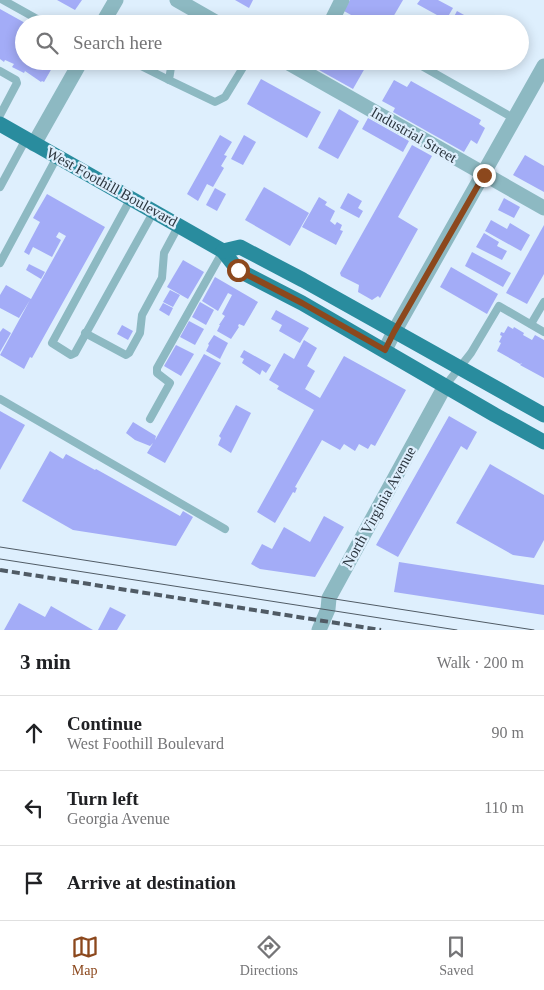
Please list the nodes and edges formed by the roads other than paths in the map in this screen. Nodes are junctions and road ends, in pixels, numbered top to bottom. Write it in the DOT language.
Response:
graph roads {
  1 [pos="3,0"];
  2 [pos="116,0"];
  3 [pos="177,0"];
  4 [pos="342,0"];
  5 [pos="30,15"];
  6 [pos="108,15"];
  7 [pos="203,15"];
  8 [pos="334,15"];
  9 [pos="544,66"];
  10 [pos="75,70"];
  11 [pos="149,70"];
  12 [pos="171,70"];
  13 [pos="242,70"];
  14 [pos="312,70"];
  15 [pos="429,70"];
  16 [pos="0,71"];
  17 [pos="169,80"];
  18 [pos="0,115"];
  19 [pos="515,119"];
  20 [pos="0,124"];
  21 [pos="30,141"];
  22 [pos="57,157"];
  23 [pos="484,175"];
  24 [pos="1,183"];
  25 [pos="130,198"];
  26 [pos="544,208"];
  27 [pos="154,211"];
  28 [pos="179,225"];
  29 [pos="223,251"];
  30 [pos="0,263"];
  31 [pos="544,302"];
  32 [pos="531,324"];
  33 [pos="394,332"];
  34 [pos="544,332"];
  35 [pos="86,333"];
  36 [pos="385,350"];
  37 [pos="461,368"];
  38 [pos="444,386"];
  39 [pos="0,398"];
  40 [pos="544,415"];
  41 [pos="150,419"];
  42 [pos="544,442"];
  43 [pos="225,529"];
  44 [pos="319,630"];
  1 -- 5 [label="lane"];
  2 -- 6 [label="street"];
  3 -- 7 [label="street"];
  4 -- 8 [label="street"];
  9 -- 19 [label="street"];
  10 -- 21 [label="street"];
  11 -- 17 [label="lane"];
  12 -- 17 [label="lane"];
  13 -- 17 [label="lane"];
  14 -- 23 [label="street, Industrial Street"];
  15 -- 19 [label="lane"];
  16 -- 18 [label="lane"];
  19 -- 23 [label="street"];
  20 -- 21 [label="main road, West Foothill Boulevard"];
  21 -- 22 [label="main road, West Foothill Boulevard"];
  21 -- 24 [label="lane"];
  22 -- 25 [label="main road, West Foothill Boulevard"];
  22 -- 30 [label="lane"];
  23 -- 26 [label="street, Industrial Street"];
  23 -- 33 [label="street"];
  25 -- 27 [label="main road, West Foothill Boulevard"];
  25 -- 35 [label="lane"];
  27 -- 28 [label="main road, West Foothill Boulevard"];
  27 -- 35 [label="lane"];
  28 -- 29 [label="main road, West Foothill Boulevard"];
  28 -- 35 [label="lane"];
  29 -- 33 [label="main road"];
  29 -- 36 [label="main road, West Foothill Boulevard"];
  29 -- 41 [label="lane"];
  31 -- 32 [label="lane"];
  32 -- 34 [label="lane"];
  32 -- 37 [label="lane"];
  33 -- 36 [label="street"];
  33 -- 37 [label="main road"];
  36 -- 38 [label="main road, West Foothill Boulevard"];
  37 -- 38 [label="lane"];
  37 -- 40 [label="main road"];
  38 -- 42 [label="main road, West Foothill Boulevard"];
  38 -- 44 [label="street, North Virginia Avenue"];
  39 -- 43 [label="lane"];
}
